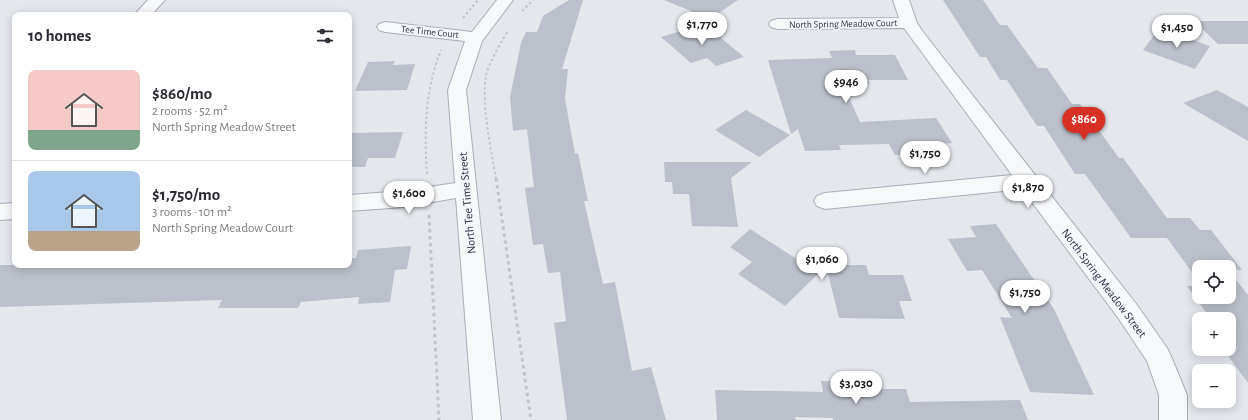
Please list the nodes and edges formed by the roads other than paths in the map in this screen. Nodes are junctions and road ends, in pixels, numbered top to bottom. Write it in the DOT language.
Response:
graph roads {
  1 [pos="157,0"];
  2 [pos="900,0"];
  3 [pos="512,7"];
  4 [pos="145,12"];
  5 [pos="908,23"];
  6 [pos="777,24"];
  7 [pos="385,27"];
  8 [pos="476,37"];
  9 [pos="1028,182"];
  10 [pos="465,189"];
  11 [pos="825,201"];
  12 [pos="352,203"];
  13 [pos="12,211"];
  14 [pos="0,212"];
  15 [pos="487,420"];
  16 [pos="1173,420"];
  1 -- 4 [label="street"];
  2 -- 5 [label="street, North Spring Meadow Street"];
  3 -- 8 [label="street, North Tee Time Street"];
  5 -- 6 [label="street, North Spring Meadow Court"];
  5 -- 9 [label="street, North Spring Meadow Street"];
  7 -- 8 [label="street, Tee Time Court"];
  8 -- 10 [label="street, North Tee Time Street"];
  9 -- 11 [label="street"];
  9 -- 16 [label="street, North Spring Meadow Street"];
  10 -- 12 [label="street"];
  10 -- 15 [label="street, North Tee Time Street"];
  13 -- 14 [label="street"];
}
